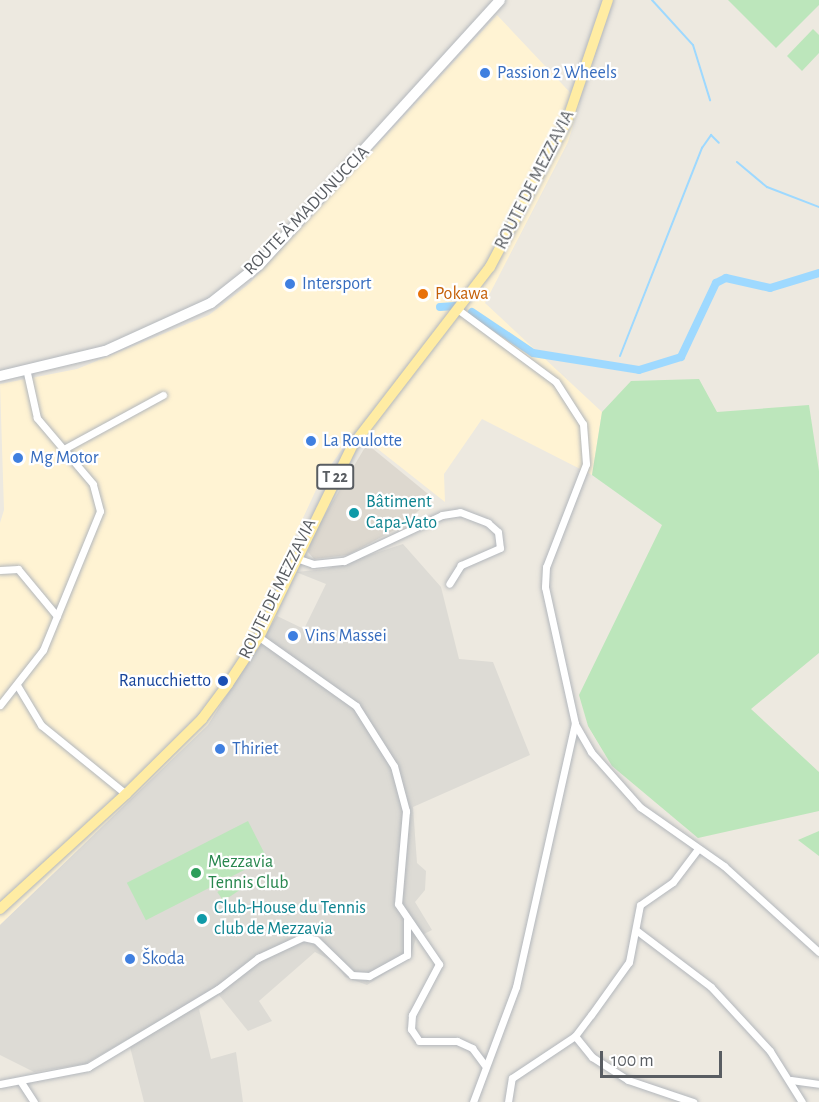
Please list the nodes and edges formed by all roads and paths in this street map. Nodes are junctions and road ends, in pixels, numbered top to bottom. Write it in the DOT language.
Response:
graph roads {
  1 [pos="500,0"];
  2 [pos="608,0"];
  3 [pos="460,311"];
  4 [pos="27,373"];
  5 [pos="0,376"];
  6 [pos="163,395"];
  7 [pos="62,450"];
  8 [pos="293,557"];
  9 [pos="0,570"];
  10 [pos="449,584"];
  11 [pos="57,616"];
  12 [pos="259,637"];
  13 [pos="17,685"];
  14 [pos="0,705"];
  15 [pos="575,724"];
  16 [pos="126,794"];
  17 [pos="697,850"];
  18 [pos="0,909"];
  19 [pos="407,920"];
  20 [pos="636,930"];
  21 [pos="819,952"];
  22 [pos="575,1035"];
  23 [pos="485,1065"];
  24 [pos="791,1080"];
  25 [pos="21,1082"];
  26 [pos="0,1084"];
  27 [pos="819,1084"];
  28 [pos="34,1102"];
  29 [pos="473,1102"];
  30 [pos="508,1102"];
  31 [pos="693,1102"];
  32 [pos="802,1102"];
  1 -- 4 [label="main road, ROUTE À MADUNUCCIA"];
  2 -- 3 [label="main road, ROUTE DE MEZZAVIA / T 22"];
  3 -- 8 [label="main road, ROUTE DE MEZZAVIA / T 22"];
  3 -- 15 [label="street"];
  4 -- 5 [label="main road, ROUTE À MADUNUCCIA"];
  4 -- 7 [label="street"];
  6 -- 7 [label="street"];
  7 -- 11 [label="street"];
  8 -- 10 [label="street"];
  8 -- 12 [label="main road, ROUTE DE MEZZAVIA / T 22"];
  9 -- 11 [label="street"];
  11 -- 13 [label="street"];
  12 -- 16 [label="main road, ROUTE DE MEZZAVIA / T 22"];
  12 -- 19 [label="street"];
  13 -- 14 [label="street"];
  13 -- 16 [label="street"];
  15 -- 17 [label="street"];
  15 -- 23 [label="street"];
  16 -- 18 [label="main road, ROUTE DE MEZZAVIA / T 22"];
  17 -- 20 [label="street"];
  17 -- 21 [label="street"];
  19 -- 23 [label="street"];
  19 -- 25 [label="street"];
  20 -- 22 [label="street"];
  20 -- 24 [label="street"];
  22 -- 30 [label="street"];
  22 -- 31 [label="street"];
  23 -- 29 [label="street"];
  24 -- 27 [label="street"];
  24 -- 32 [label="street"];
  25 -- 26 [label="street"];
  25 -- 28 [label="street"];
}
